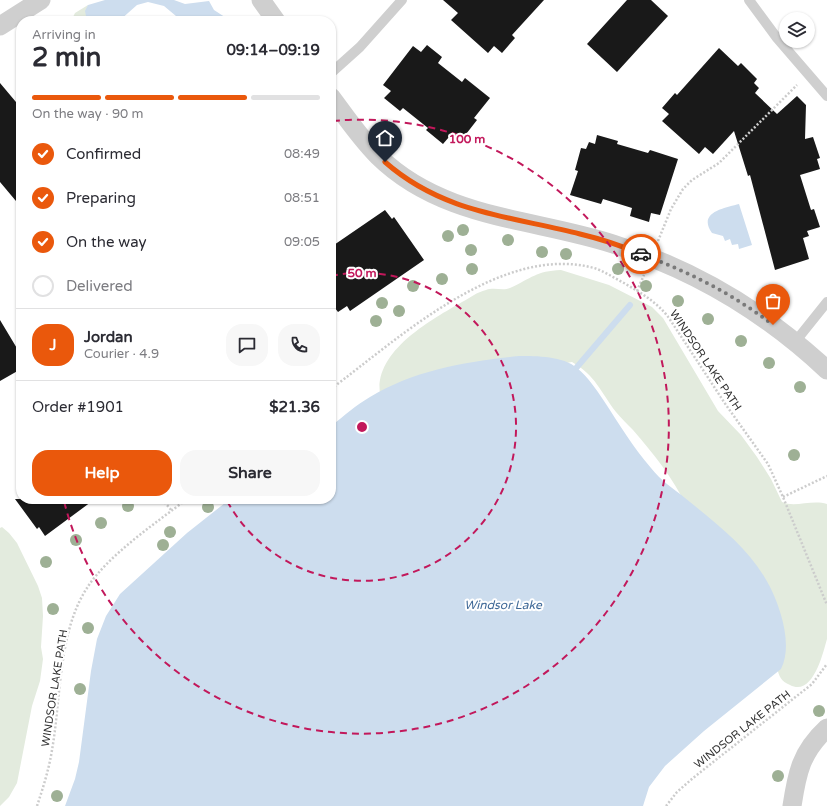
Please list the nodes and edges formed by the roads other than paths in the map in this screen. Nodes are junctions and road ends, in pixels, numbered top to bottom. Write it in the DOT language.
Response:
graph roads {
  1 [pos="41,0"];
  2 [pos="260,0"];
  3 [pos="402,0"];
  4 [pos="749,0"];
  5 [pos="14,7"];
  6 [pos="272,16"];
  7 [pos="0,26"];
  8 [pos="336,69"];
  9 [pos="827,96"];
  10 [pos="336,103"];
  11 [pos="827,302"];
  12 [pos="795,342"];
  13 [pos="827,370"];
  14 [pos="827,729"];
  15 [pos="792,806"];
  1 -- 5 [label="street"];
  2 -- 6 [label="street"];
  3 -- 8 [label="lane"];
  4 -- 9 [label="lane"];
  5 -- 7 [label="street"];
  10 -- 12 [label="street"];
  11 -- 12 [label="lane"];
  12 -- 13 [label="street"];
  14 -- 15 [label="street"];
}
